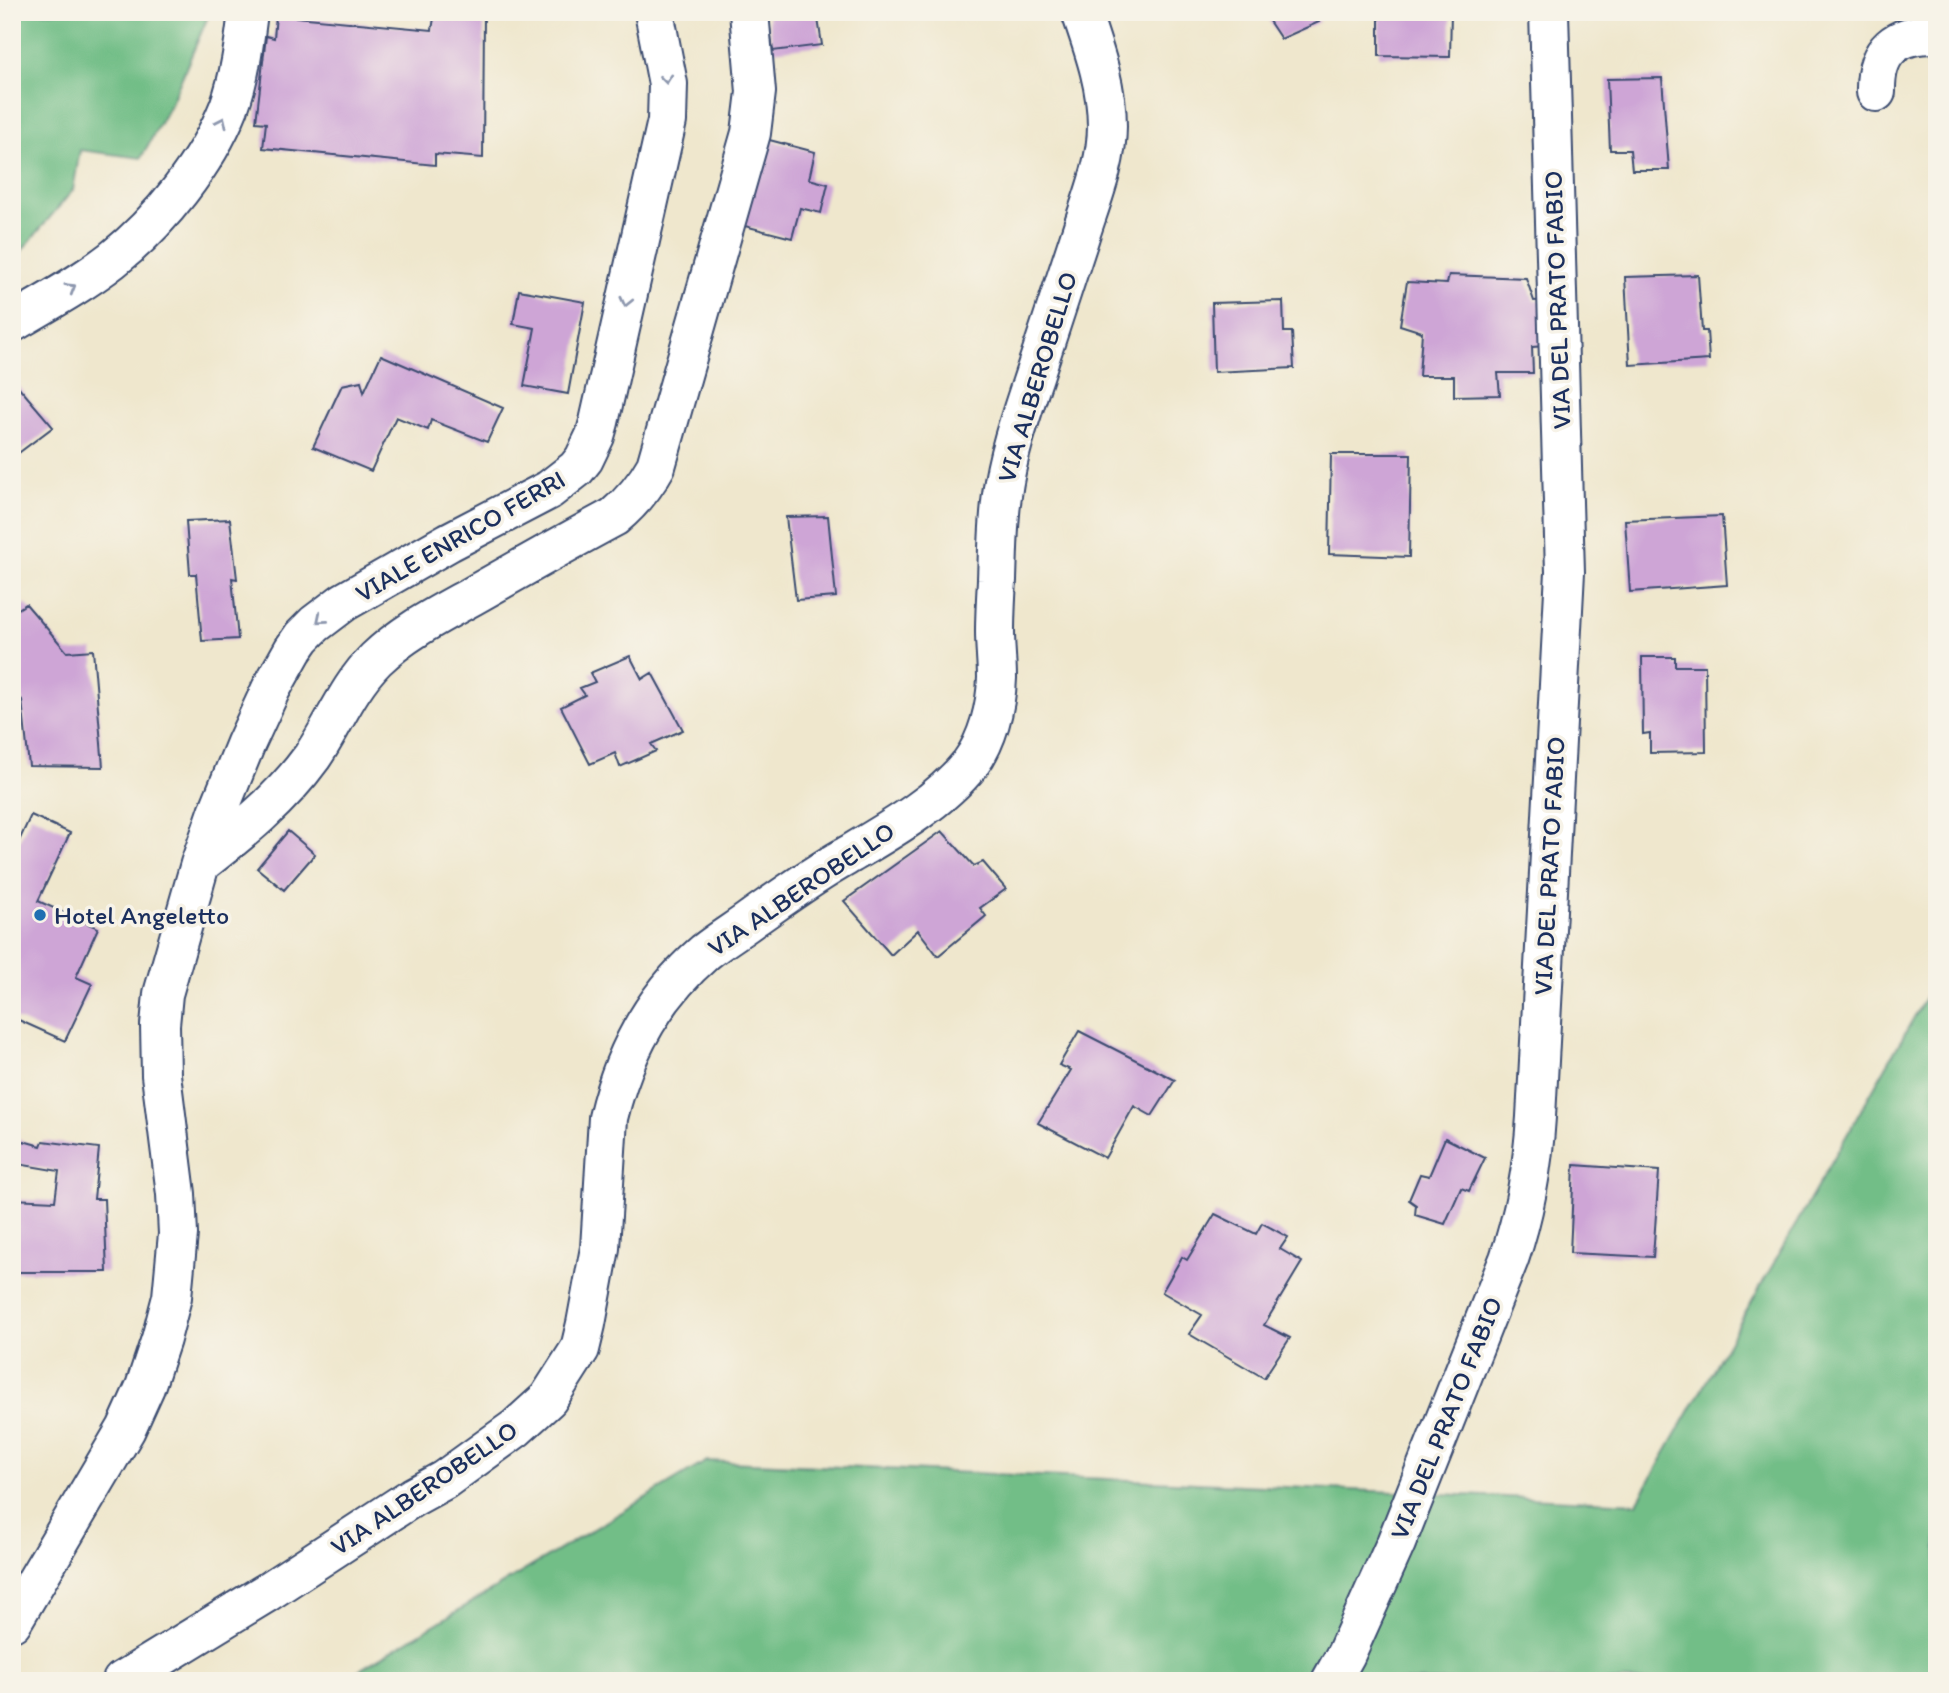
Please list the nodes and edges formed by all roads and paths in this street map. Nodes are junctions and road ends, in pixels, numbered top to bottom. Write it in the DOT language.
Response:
graph roads {
  1 [pos="248,12"];
  2 [pos="654,12"];
  3 [pos="749,12"];
  4 [pos="1081,12"];
  5 [pos="1549,12"];
  6 [pos="1937,34"];
  7 [pos="1876,92"];
  8 [pos="12,323"];
  9 [pos="200,864"];
  10 [pos="12,1622"];
  11 [pos="122,1681"];
  12 [pos="1331,1681"];
  8 -- 1 [label="street, one-way"];
  2 -- 9 [label="street, VIALE ENRICO FERRI, one-way"];
  3 -- 9 [label="street"];
  4 -- 11 [label="street, VIA ALBEROBELLO"];
  5 -- 12 [label="street, VIA DEL PRATO FABIO"];
  6 -- 7 [label="street"];
  9 -- 10 [label="street, VIALE ENRICO FERRI"];
}
